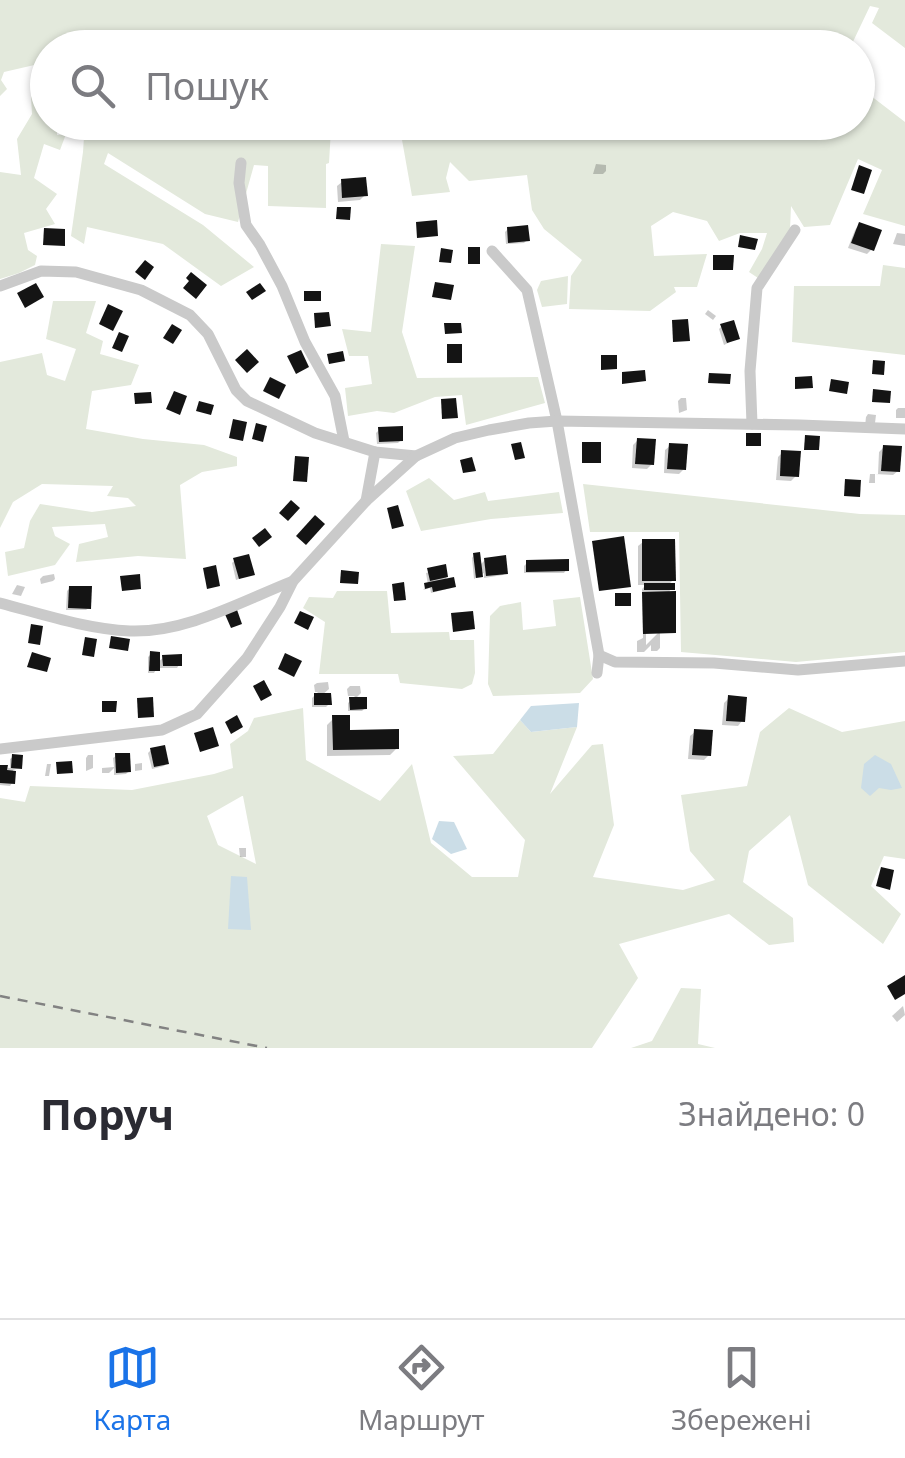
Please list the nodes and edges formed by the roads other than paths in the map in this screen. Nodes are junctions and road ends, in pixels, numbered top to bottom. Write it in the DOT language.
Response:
graph roads {
  1 [pos="241,163"];
  2 [pos="795,230"];
  3 [pos="492,251"];
  4 [pos="0,286"];
  5 [pos="558,421"];
  6 [pos="752,424"];
  7 [pos="905,430"];
  8 [pos="344,441"];
  9 [pos="375,452"];
  10 [pos="416,456"];
  11 [pos="366,501"];
  12 [pos="293,581"];
  13 [pos="0,604"];
  14 [pos="599,656"];
  15 [pos="905,661"];
  16 [pos="597,672"];
  17 [pos="0,748"];
  1 -- 8 [label="street"];
  2 -- 6 [label="street"];
  3 -- 5 [label="street"];
  4 -- 8 [label="street"];
  5 -- 6 [label="street"];
  5 -- 10 [label="street"];
  5 -- 14 [label="street"];
  6 -- 7 [label="street"];
  8 -- 9 [label="street"];
  9 -- 10 [label="street"];
  9 -- 11 [label="street"];
  10 -- 11 [label="street"];
  11 -- 12 [label="street"];
  12 -- 13 [label="street"];
  12 -- 17 [label="street"];
  14 -- 15 [label="street"];
  14 -- 16 [label="street"];
}
